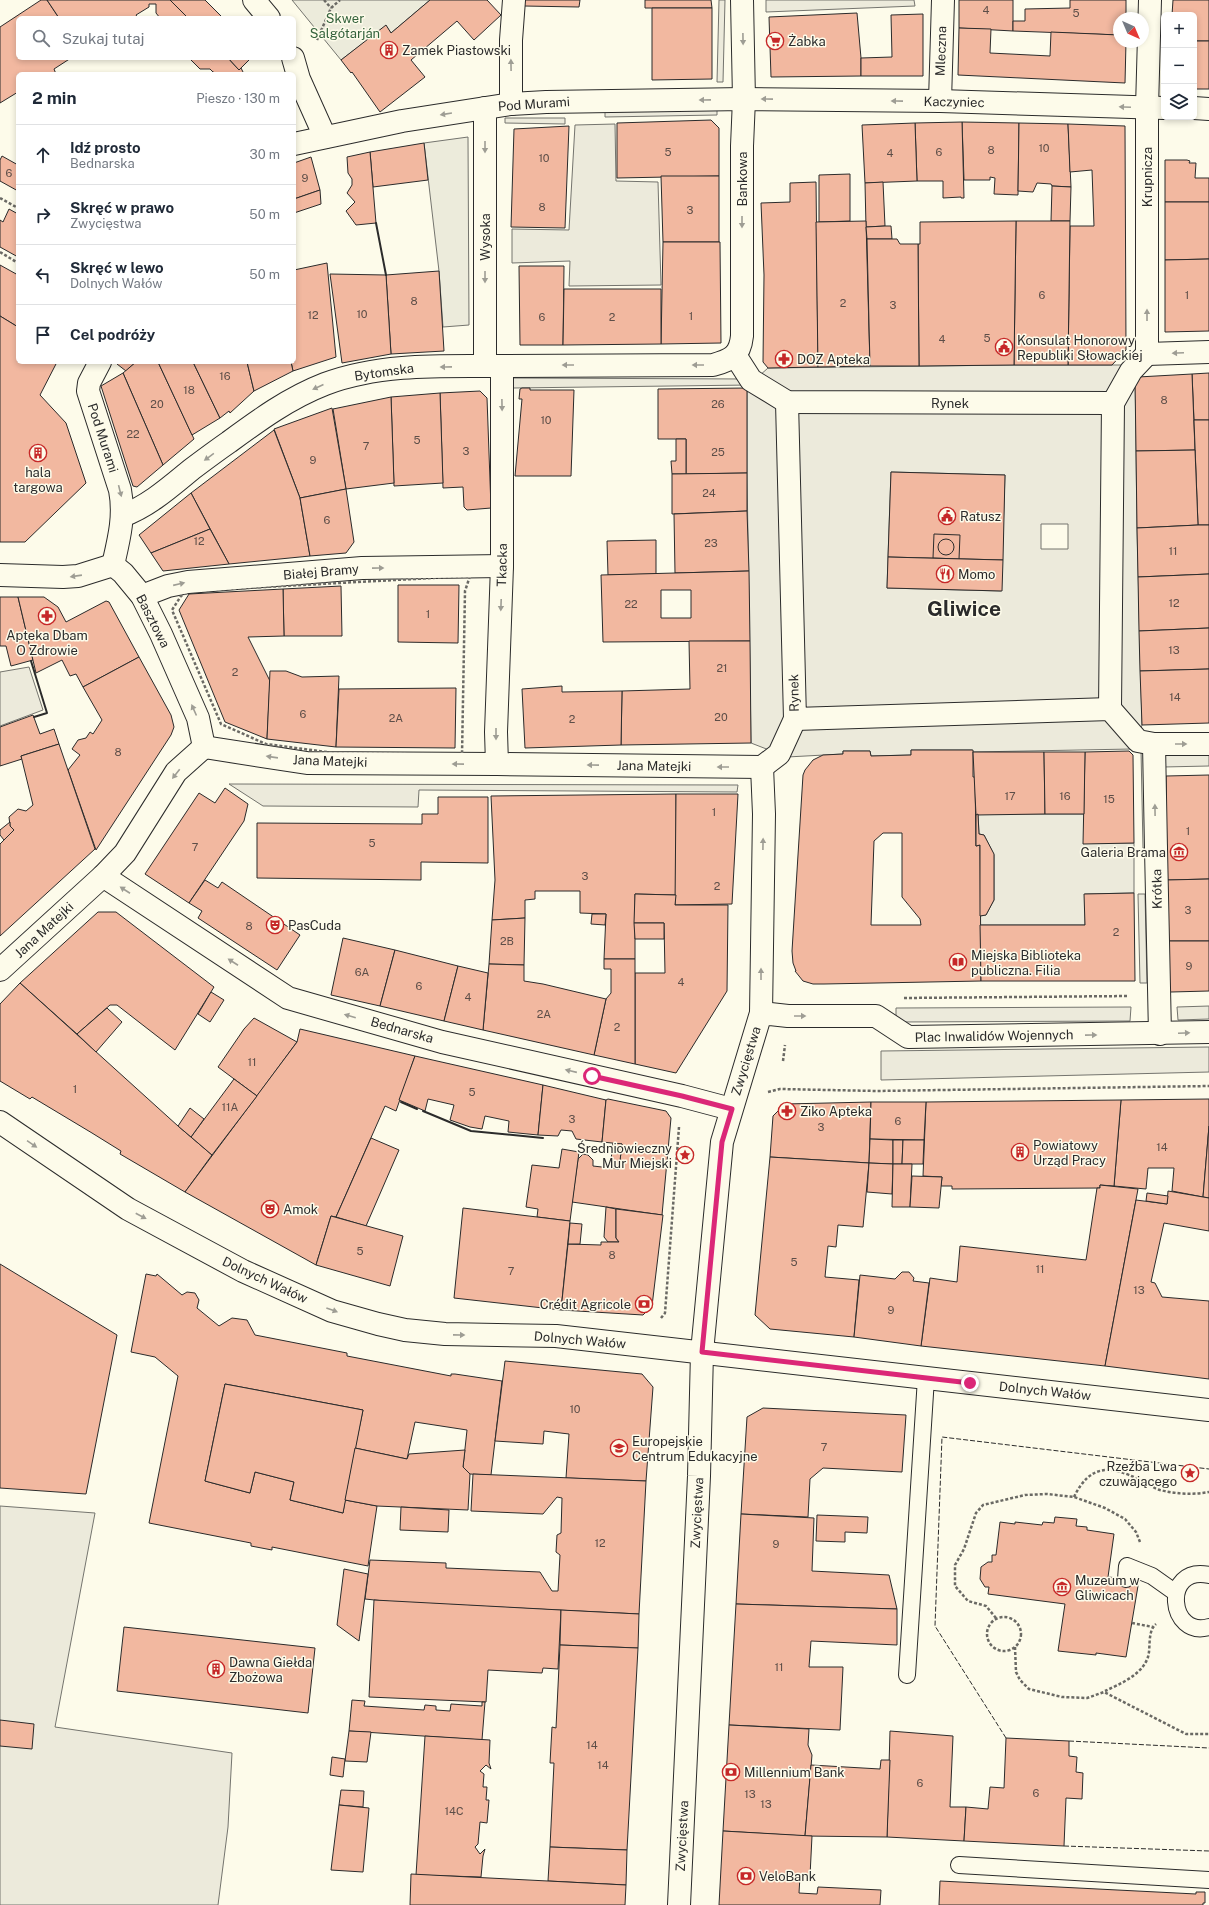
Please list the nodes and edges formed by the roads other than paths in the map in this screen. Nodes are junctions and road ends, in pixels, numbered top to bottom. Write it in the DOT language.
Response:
graph roads {
  1 [pos="254,0"];
  2 [pos="514,0"];
  3 [pos="742,0"];
  4 [pos="943,0"];
  5 [pos="1150,0"];
  6 [pos="267,16"];
  7 [pos="294,60"];
  8 [pos="744,99"];
  9 [pos="940,101"];
  10 [pos="511,104"];
  11 [pos="485,108"];
  12 [pos="1155,108"];
  13 [pos="1197,108"];
  14 [pos="1209,108"];
  15 [pos="325,136"];
  16 [pos="296,143"];
  17 [pos="1209,352"];
  18 [pos="1147,354"];
  19 [pos="735,355"];
  20 [pos="99,364"];
  21 [pos="494,366"];
  22 [pos="787,402"];
  23 [pos="1112,403"];
  24 [pos="122,516"];
  25 [pos="113,565"];
  26 [pos="502,566"];
  27 [pos="0,575"];
  28 [pos="142,596"];
  29 [pos="1110,709"];
  30 [pos="795,719"];
  31 [pos="1146,742"];
  32 [pos="1209,744"];
  33 [pos="204,747"];
  34 [pos="497,764"];
  35 [pos="762,767"];
  36 [pos="104,876"];
  37 [pos="0,970"];
  38 [pos="761,1013"];
  39 [pos="1209,1032"];
  40 [pos="1160,1034"];
  41 [pos="732,1109"];
  42 [pos="0,1122"];
  43 [pos="702,1352"];
  44 [pos="926,1378"];
  45 [pos="1209,1410"];
  46 [pos="1209,1575"];
  47 [pos="1126,1579"];
  48 [pos="1176,1593"];
  49 [pos="1209,1627"];
  50 [pos="907,1675"];
  51 [pos="959,1865"];
  52 [pos="1209,1880"];
  53 [pos="679,1905"];
  1 -- 6 [label="street"];
  10 -- 2 [label="street, one-way"];
  3 -- 8 [label="street, Bankowa, one-way"];
  4 -- 9 [label="street, Mleczna"];
  5 -- 12 [label="street, Krupnicza"];
  7 -- 15 [label="street"];
  9 -- 8 [label="street, Kaczyniec, one-way"];
  8 -- 10 [label="street, Pod Murami, one-way"];
  8 -- 19 [label="street, Bankowa, one-way"];
  12 -- 9 [label="street, Kaczyniec, one-way"];
  10 -- 11 [label="street, Pod Murami"];
  11 -- 15 [label="street, Pod Murami, one-way"];
  11 -- 21 [label="street, Wysoka, one-way"];
  18 -- 12 [label="street, Krupnicza, one-way"];
  13 -- 14 [label="street"];
  15 -- 16 [label="street, Pod Murami"];
  17 -- 18 [label="street, one-way"];
  18 -- 23 [label="street"];
  19 -- 21 [label="street, Bytomska, one-way"];
  19 -- 22 [label="street"];
  20 -- 24 [label="street, Pod Murami, one-way"];
  21 -- 24 [label="street, Bytomska, one-way"];
  21 -- 26 [label="street, Tkacka, one-way"];
  22 -- 23 [label="street, Rynek"];
  22 -- 30 [label="street, Rynek"];
  23 -- 29 [label="street"];
  24 -- 25 [label="street"];
  25 -- 27 [label="street, one-way"];
  25 -- 28 [label="street, Basztowa"];
  28 -- 26 [label="street, Białej Bramy, one-way"];
  26 -- 34 [label="street, Tkacka, one-way"];
  33 -- 28 [label="street, Basztowa, one-way"];
  29 -- 30 [label="street, Rynek"];
  29 -- 31 [label="street"];
  30 -- 35 [label="street, Rynek"];
  31 -- 32 [label="street, one-way"];
  40 -- 31 [label="street, Krótka, one-way"];
  34 -- 33 [label="street, Jana Matejki, one-way"];
  33 -- 36 [label="street, Jana Matejki, one-way"];
  35 -- 34 [label="street, Jana Matejki, one-way"];
  38 -- 35 [label="street, Zwycięstwa, one-way"];
  36 -- 37 [label="street, Jana Matejki"];
  41 -- 36 [label="street, Bednarska, one-way"];
  38 -- 40 [label="street, Plac Inwalidów Wojennych, one-way"];
  38 -- 41 [label="street, Zwycięstwa"];
  40 -- 39 [label="street, Plac Inwalidów Wojennych, one-way"];
  41 -- 43 [label="street, Zwycięstwa"];
  42 -- 43 [label="street, Dolnych Wałów, one-way"];
  43 -- 44 [label="street, Dolnych Wałów"];
  43 -- 53 [label="street, Zwycięstwa"];
  44 -- 45 [label="street, Dolnych Wałów"];
  44 -- 50 [label="lane"];
  46 -- 48 [label="lane"];
  47 -- 48 [label="lane"];
  48 -- 49 [label="lane"];
  51 -- 52 [label="lane"];
}
